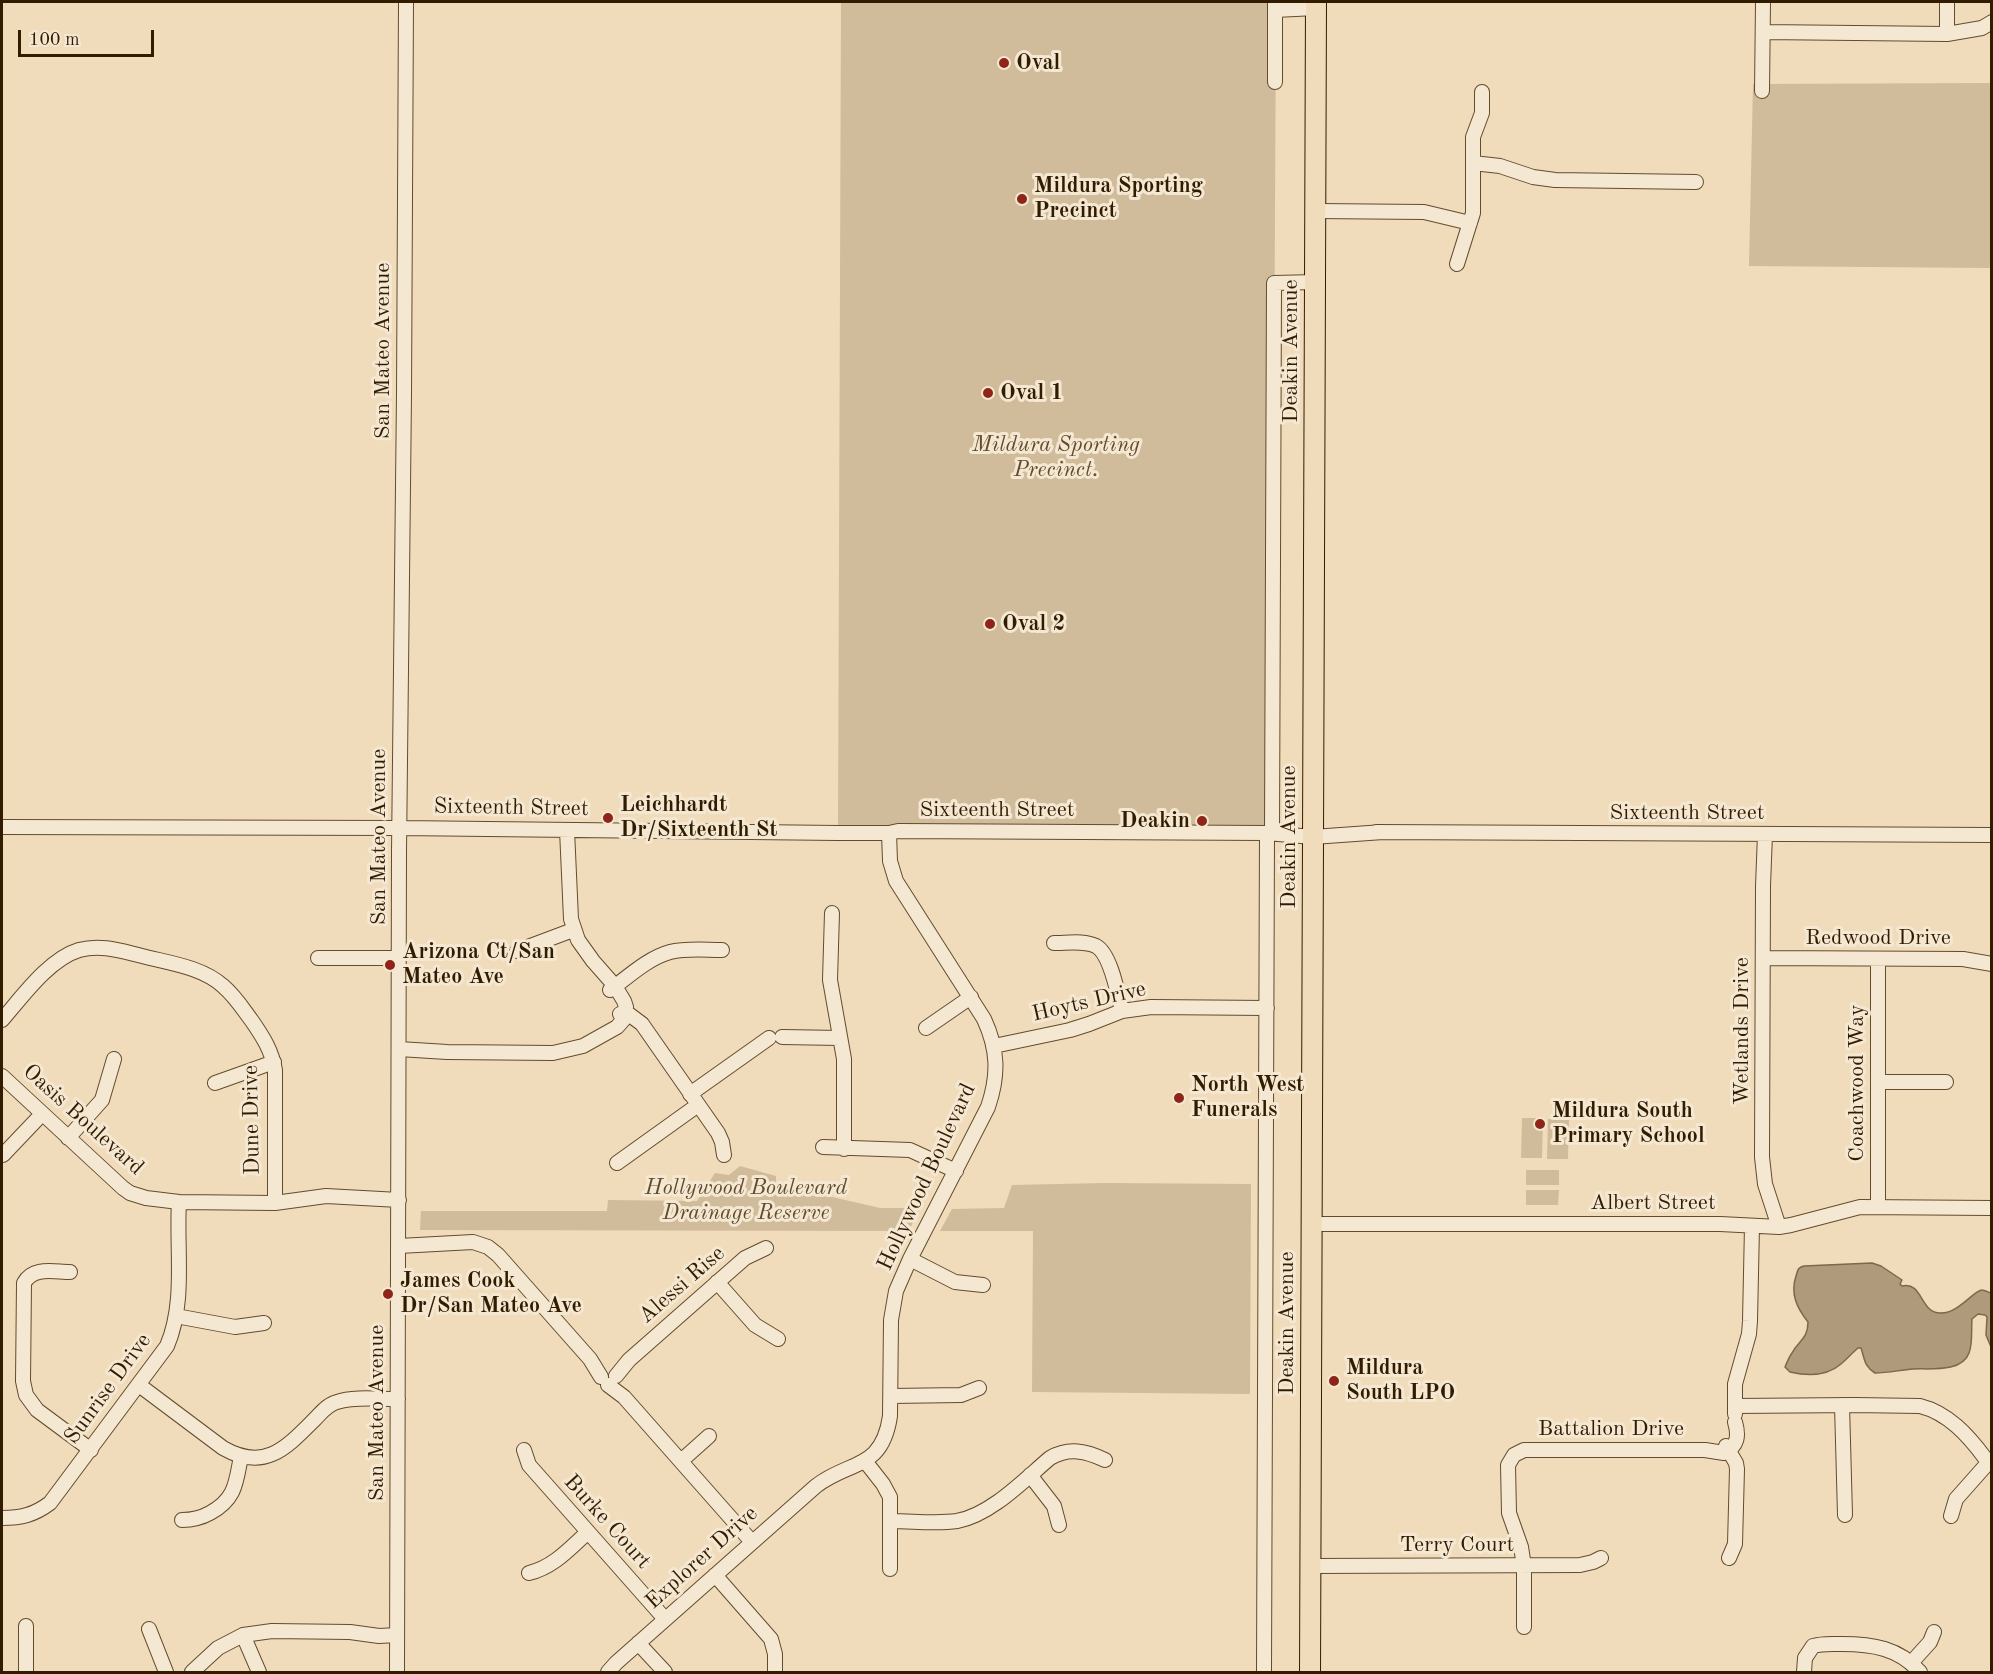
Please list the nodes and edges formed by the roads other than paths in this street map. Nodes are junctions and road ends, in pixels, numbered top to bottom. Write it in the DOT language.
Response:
graph roads {
  1 [pos="406,2"];
  2 [pos="1763,2"];
  3 [pos="1947,2"];
  4 [pos="1316,5"];
  5 [pos="1275,6"];
  6 [pos="1992,22"];
  7 [pos="1763,32"];
  8 [pos="1947,33"];
  9 [pos="1275,82"];
  10 [pos="1762,91"];
  11 [pos="1482,92"];
  12 [pos="1473,163"];
  13 [pos="1696,182"];
  14 [pos="1316,211"];
  15 [pos="1470,223"];
  16 [pos="1457,264"];
  17 [pos="1316,282"];
  18 [pos="2,827"];
  19 [pos="400,828"];
  20 [pos="571,830"];
  21 [pos="894,832"];
  22 [pos="1313,832"];
  23 [pos="1270,833"];
  24 [pos="1765,834"];
  25 [pos="1992,835"];
  26 [pos="831,913"];
  27 [pos="573,930"];
  28 [pos="1054,943"];
  29 [pos="722,950"];
  30 [pos="518,951"];
  31 [pos="318,958"];
  32 [pos="399,958"];
  33 [pos="1763,958"];
  34 [pos="1878,959"];
  35 [pos="1992,964"];
  36 [pos="613,988"];
  37 [pos="971,997"];
  38 [pos="1267,1008"];
  39 [pos="1122,1011"];
  40 [pos="624,1015"];
  41 [pos="2,1020"];
  42 [pos="926,1028"];
  43 [pos="840,1038"];
  44 [pos="994,1046"];
  45 [pos="399,1052"];
  46 [pos="114,1059"];
  47 [pos="274,1062"];
  48 [pos="2,1076"];
  49 [pos="1879,1082"];
  50 [pos="1946,1082"];
  51 [pos="215,1083"];
  52 [pos="694,1100"];
  53 [pos="42,1114"];
  54 [pos="68,1138"];
  55 [pos="823,1147"];
  56 [pos="844,1149"];
  57 [pos="3,1155"];
  58 [pos="724,1155"];
  59 [pos="616,1163"];
  60 [pos="956,1171"];
  61 [pos="399,1196"];
  62 [pos="179,1202"];
  63 [pos="275,1203"];
  64 [pos="1878,1207"];
  65 [pos="1992,1208"];
  66 [pos="1312,1224"];
  67 [pos="1752,1226"];
  68 [pos="1779,1227"];
  69 [pos="399,1241"];
  70 [pos="766,1248"];
  71 [pos="910,1259"];
  72 [pos="70,1272"];
  73 [pos="717,1282"];
  74 [pos="983,1285"];
  75 [pos="176,1316"];
  76 [pos="264,1323"];
  77 [pos="778,1339"];
  78 [pos="610,1377"];
  79 [pos="139,1385"];
  80 [pos="979,1388"];
  81 [pos="891,1396"];
  82 [pos="398,1399"];
  83 [pos="1842,1405"];
  84 [pos="1735,1406"];
  85 [pos="709,1436"];
  86 [pos="1727,1448"];
  87 [pos="91,1450"];
  88 [pos="524,1450"];
  89 [pos="241,1456"];
  90 [pos="1989,1457"];
  91 [pos="1105,1460"];
  92 [pos="681,1461"];
  93 [pos="865,1461"];
  94 [pos="1030,1475"];
  95 [pos="816,1486"];
  96 [pos="1845,1515"];
  97 [pos="1951,1516"];
  98 [pos="2,1518"];
  99 [pos="182,1520"];
  100 [pos="891,1521"];
  101 [pos="1059,1525"];
  102 [pos="588,1532"];
  103 [pos="752,1542"];
  104 [pos="1601,1558"];
  105 [pos="1729,1558"];
  106 [pos="1311,1566"];
  107 [pos="1524,1566"];
  108 [pos="890,1569"];
  109 [pos="529,1573"];
  110 [pos="715,1575"];
  111 [pos="665,1619"];
  112 [pos="26,1626"];
  113 [pos="1524,1627"];
  114 [pos="149,1629"];
  115 [pos="397,1631"];
  116 [pos="1934,1632"];
  117 [pos="243,1635"];
  118 [pos="638,1643"];
  119 [pos="612,1668"];
  120 [pos="1916,1668"];
  121 [pos="26,1672"];
  122 [pos="166,1672"];
  123 [pos="192,1672"];
  124 [pos="259,1672"];
  125 [pos="397,1672"];
  126 [pos="600,1672"];
  127 [pos="665,1672"];
  128 [pos="775,1672"];
  129 [pos="1264,1672"];
  130 [pos="1310,1672"];
  131 [pos="1804,1672"];
  1 -- 19 [label="street, San Mateo Avenue"];
  2 -- 7 [label="street"];
  3 -- 8 [label="street"];
  4 -- 5 [label="street"];
  4 -- 14 [label="highway, Deakin Avenue"];
  5 -- 9 [label="street"];
  6 -- 8 [label="street"];
  7 -- 8 [label="street"];
  7 -- 10 [label="street"];
  11 -- 12 [label="street"];
  12 -- 13 [label="street"];
  12 -- 15 [label="street"];
  14 -- 15 [label="street"];
  14 -- 17 [label="highway, Deakin Avenue"];
  15 -- 16 [label="street"];
  17 -- 22 [label="highway, Deakin Avenue"];
  17 -- 23 [label="street, Deakin Avenue"];
  18 -- 19 [label="street, Sixteenth Street"];
  19 -- 20 [label="street, Sixteenth Street"];
  19 -- 32 [label="street, San Mateo Avenue"];
  20 -- 21 [label="street, Sixteenth Street"];
  20 -- 27 [label="street"];
  21 -- 23 [label="street, Sixteenth Street"];
  21 -- 37 [label="street, Hollywood Boulevard"];
  22 -- 23 [label="street, Sixteenth Street"];
  22 -- 24 [label="street, Sixteenth Street"];
  22 -- 66 [label="highway, Deakin Avenue"];
  23 -- 38 [label="street, Deakin Avenue"];
  24 -- 25 [label="street, Sixteenth Street"];
  24 -- 33 [label="street, Wetlands Drive"];
  26 -- 43 [label="street"];
  27 -- 30 [label="street"];
  27 -- 36 [label="street"];
  28 -- 39 [label="street"];
  29 -- 36 [label="street"];
  31 -- 32 [label="street"];
  32 -- 45 [label="street, San Mateo Avenue"];
  33 -- 34 [label="street, Redwood Drive"];
  33 -- 68 [label="street, Wetlands Drive"];
  34 -- 35 [label="street, Redwood Drive"];
  34 -- 49 [label="street, Coachwood Way"];
  36 -- 40 [label="street"];
  37 -- 42 [label="street"];
  37 -- 44 [label="street, Hollywood Boulevard"];
  38 -- 39 [label="street, Hoyts Drive"];
  38 -- 129 [label="street, Deakin Avenue"];
  39 -- 44 [label="street, Hoyts Drive"];
  40 -- 45 [label="street"];
  40 -- 52 [label="street"];
  41 -- 47 [label="street, Dune Drive"];
  43 -- 52 [label="street"];
  43 -- 56 [label="street"];
  44 -- 60 [label="street, Hollywood Boulevard"];
  45 -- 61 [label="street, San Mateo Avenue"];
  46 -- 54 [label="street"];
  47 -- 51 [label="street"];
  47 -- 63 [label="street, Dune Drive"];
  48 -- 53 [label="street, Oasis Boulevard"];
  49 -- 50 [label="street"];
  49 -- 64 [label="street, Coachwood Way"];
  52 -- 58 [label="street"];
  52 -- 59 [label="street"];
  53 -- 54 [label="street, Oasis Boulevard"];
  53 -- 57 [label="street"];
  54 -- 62 [label="street, Oasis Boulevard"];
  55 -- 56 [label="street"];
  56 -- 60 [label="street"];
  60 -- 71 [label="street, Hollywood Boulevard"];
  61 -- 63 [label="street, Oasis Boulevard"];
  61 -- 69 [label="street, San Mateo Avenue"];
  62 -- 63 [label="street, Oasis Boulevard"];
  62 -- 75 [label="street, Sunrise Drive"];
  64 -- 65 [label="street, Albert Street"];
  64 -- 68 [label="street, Albert Street"];
  66 -- 67 [label="street, Albert Street"];
  66 -- 106 [label="highway, Deakin Avenue"];
  67 -- 68 [label="street, Albert Street"];
  67 -- 84 [label="street"];
  69 -- 78 [label="street"];
  69 -- 82 [label="street, San Mateo Avenue"];
  70 -- 73 [label="street, Alessi Rise"];
  71 -- 74 [label="street"];
  71 -- 81 [label="street, Hollywood Boulevard"];
  72 -- 87 [label="street"];
  73 -- 77 [label="street"];
  73 -- 78 [label="street, Alessi Rise"];
  75 -- 76 [label="street"];
  75 -- 79 [label="street, Sunrise Drive"];
  78 -- 92 [label="street"];
  79 -- 87 [label="street, Sunrise Drive"];
  79 -- 89 [label="street"];
  80 -- 81 [label="street"];
  81 -- 93 [label="street, Hollywood Boulevard"];
  82 -- 89 [label="street"];
  82 -- 115 [label="street, San Mateo Avenue"];
  83 -- 84 [label="street"];
  83 -- 90 [label="street"];
  83 -- 96 [label="street"];
  84 -- 86 [label="street"];
  85 -- 92 [label="street"];
  86 -- 105 [label="street"];
  86 -- 107 [label="street, Battalion Drive"];
  87 -- 98 [label="street, Sunrise Drive"];
  88 -- 102 [label="street, Burke Court"];
  89 -- 99 [label="street"];
  90 -- 97 [label="street"];
  91 -- 94 [label="street"];
  92 -- 103 [label="street"];
  93 -- 95 [label="street, Hollywood Boulevard"];
  93 -- 100 [label="street"];
  94 -- 100 [label="street"];
  94 -- 101 [label="street"];
  95 -- 103 [label="street, Explorer Drive"];
  100 -- 108 [label="street"];
  102 -- 109 [label="street"];
  102 -- 111 [label="street, Burke Court"];
  103 -- 110 [label="street, Explorer Drive"];
  104 -- 107 [label="street, Terry Court"];
  106 -- 107 [label="street, Terry Court"];
  106 -- 130 [label="highway, Deakin Avenue"];
  107 -- 113 [label="street, Battalion Drive"];
  110 -- 111 [label="street, Explorer Drive"];
  110 -- 128 [label="street"];
  111 -- 118 [label="street, Explorer Drive"];
  112 -- 121 [label="street"];
  114 -- 122 [label="street"];
  115 -- 117 [label="street"];
  115 -- 125 [label="street, San Mateo Avenue"];
  116 -- 120 [label="street"];
  117 -- 123 [label="street"];
  117 -- 124 [label="street"];
  118 -- 119 [label="street, Explorer Drive"];
  118 -- 127 [label="street"];
  119 -- 126 [label="street, Explorer Drive"];
  120 -- 131 [label="street"];
}
